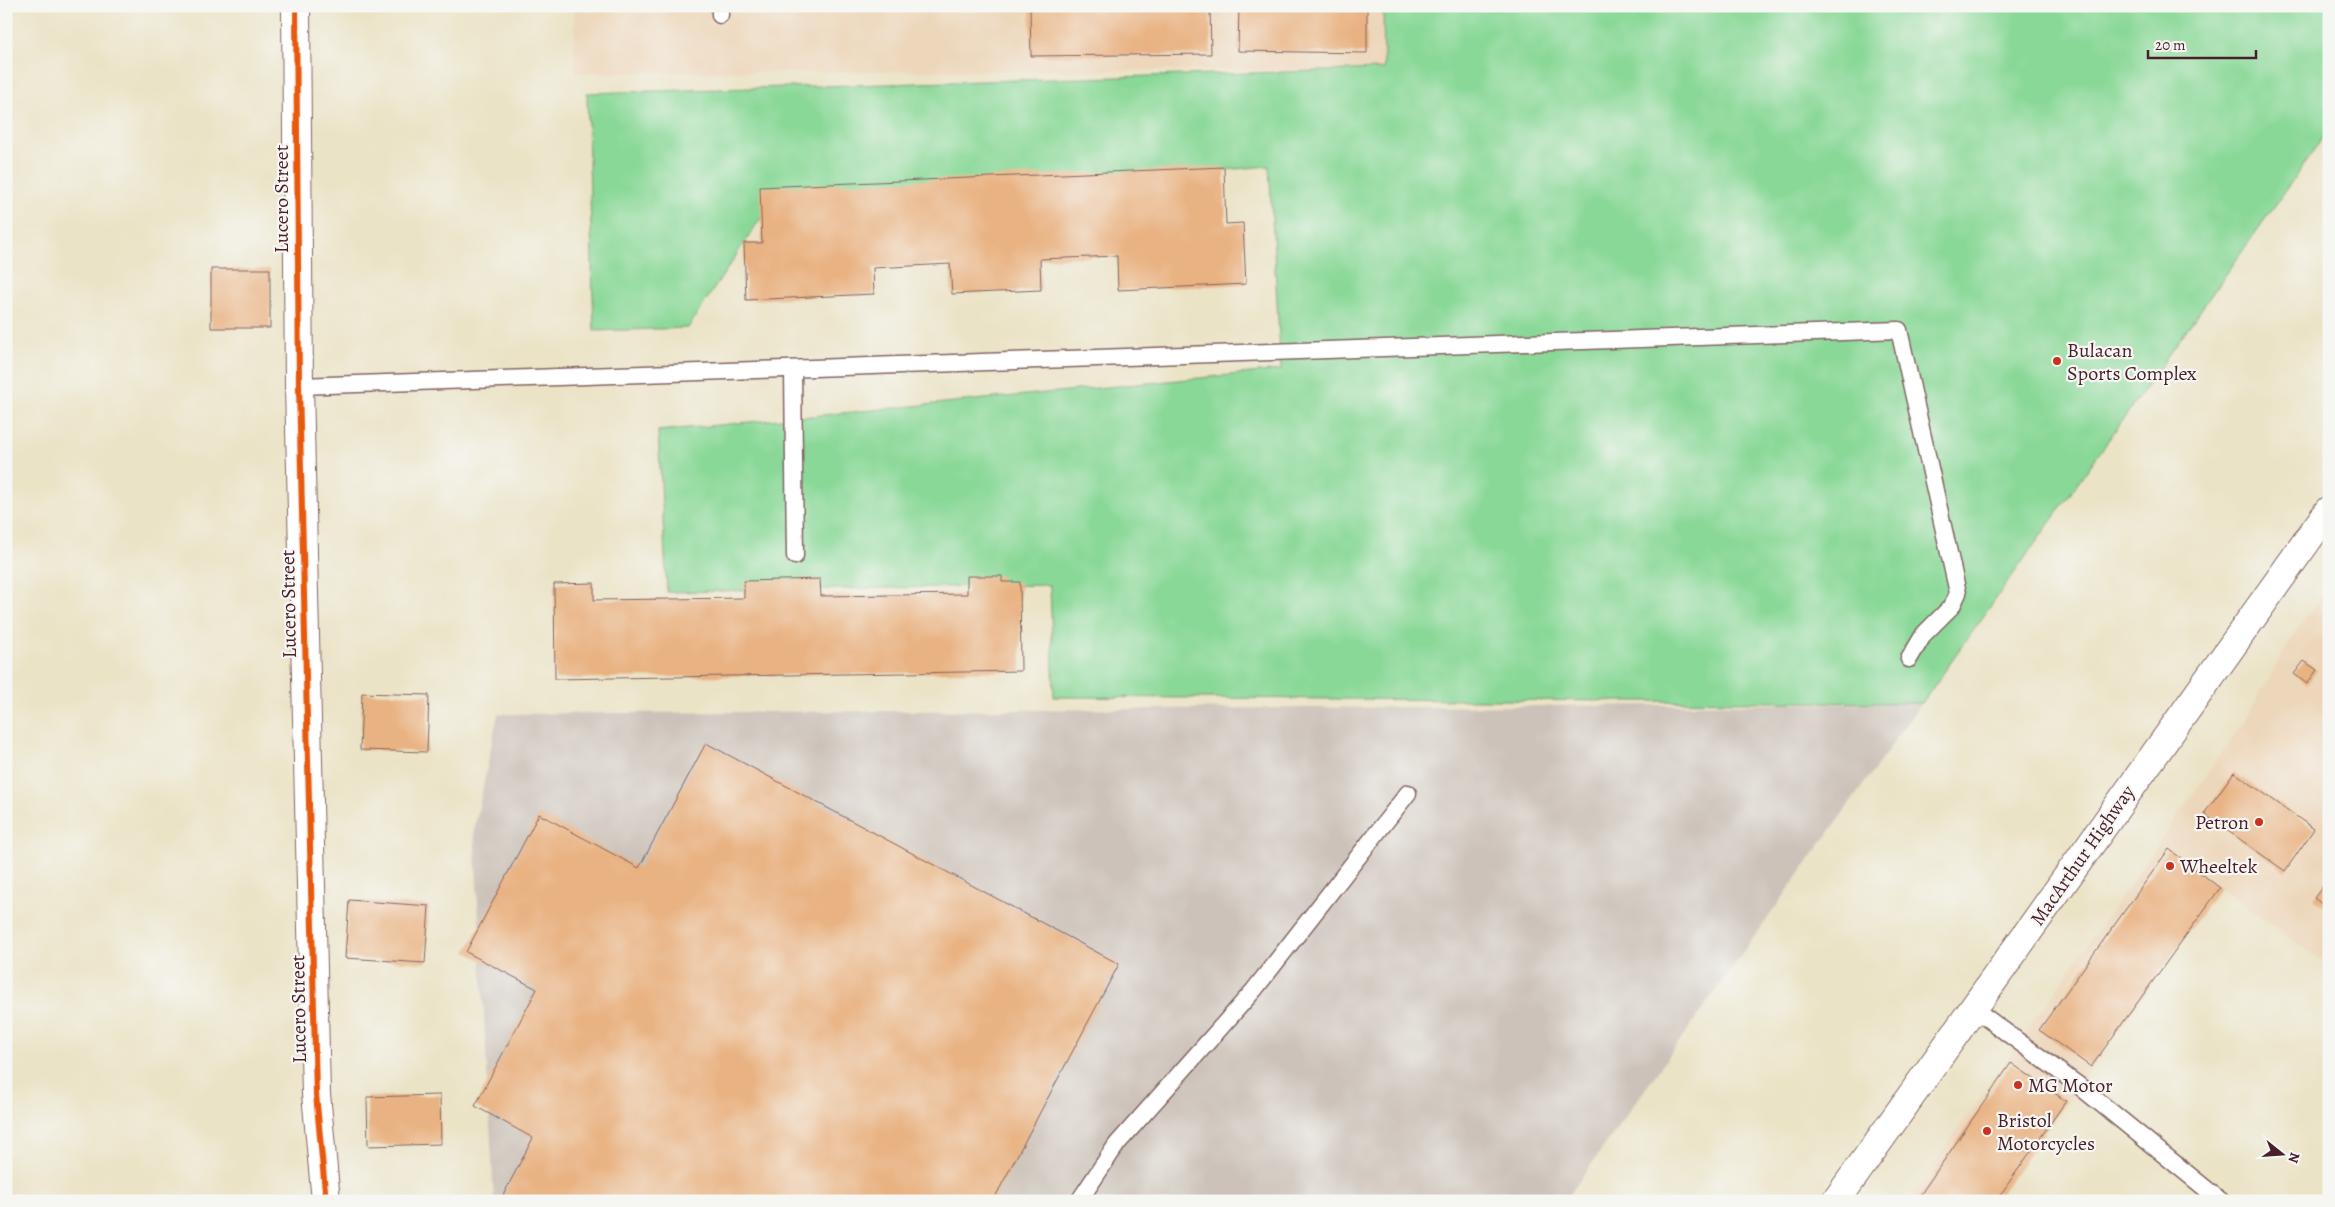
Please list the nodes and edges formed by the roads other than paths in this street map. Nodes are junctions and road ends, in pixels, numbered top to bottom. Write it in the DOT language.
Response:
graph roads {
  1 [pos="296,6"];
  2 [pos="793,369"];
  3 [pos="299,386"];
  4 [pos="2329,510"];
  5 [pos="795,556"];
  6 [pos="1909,659"];
  7 [pos="1408,793"];
  8 [pos="1973,1008"];
  9 [pos="326,1201"];
  10 [pos="1079,1201"];
  11 [pos="1836,1201"];
  12 [pos="2221,1201"];
  1 -- 3 [label="main road, Lucero Street"];
  2 -- 3 [label="lane"];
  2 -- 5 [label="lane"];
  2 -- 6 [label="lane"];
  3 -- 9 [label="main road, Lucero Street"];
  4 -- 8 [label="main road, MacArthur Highway"];
  7 -- 10 [label="lane"];
  8 -- 11 [label="main road, MacArthur Highway"];
  8 -- 12 [label="lane"];
}
